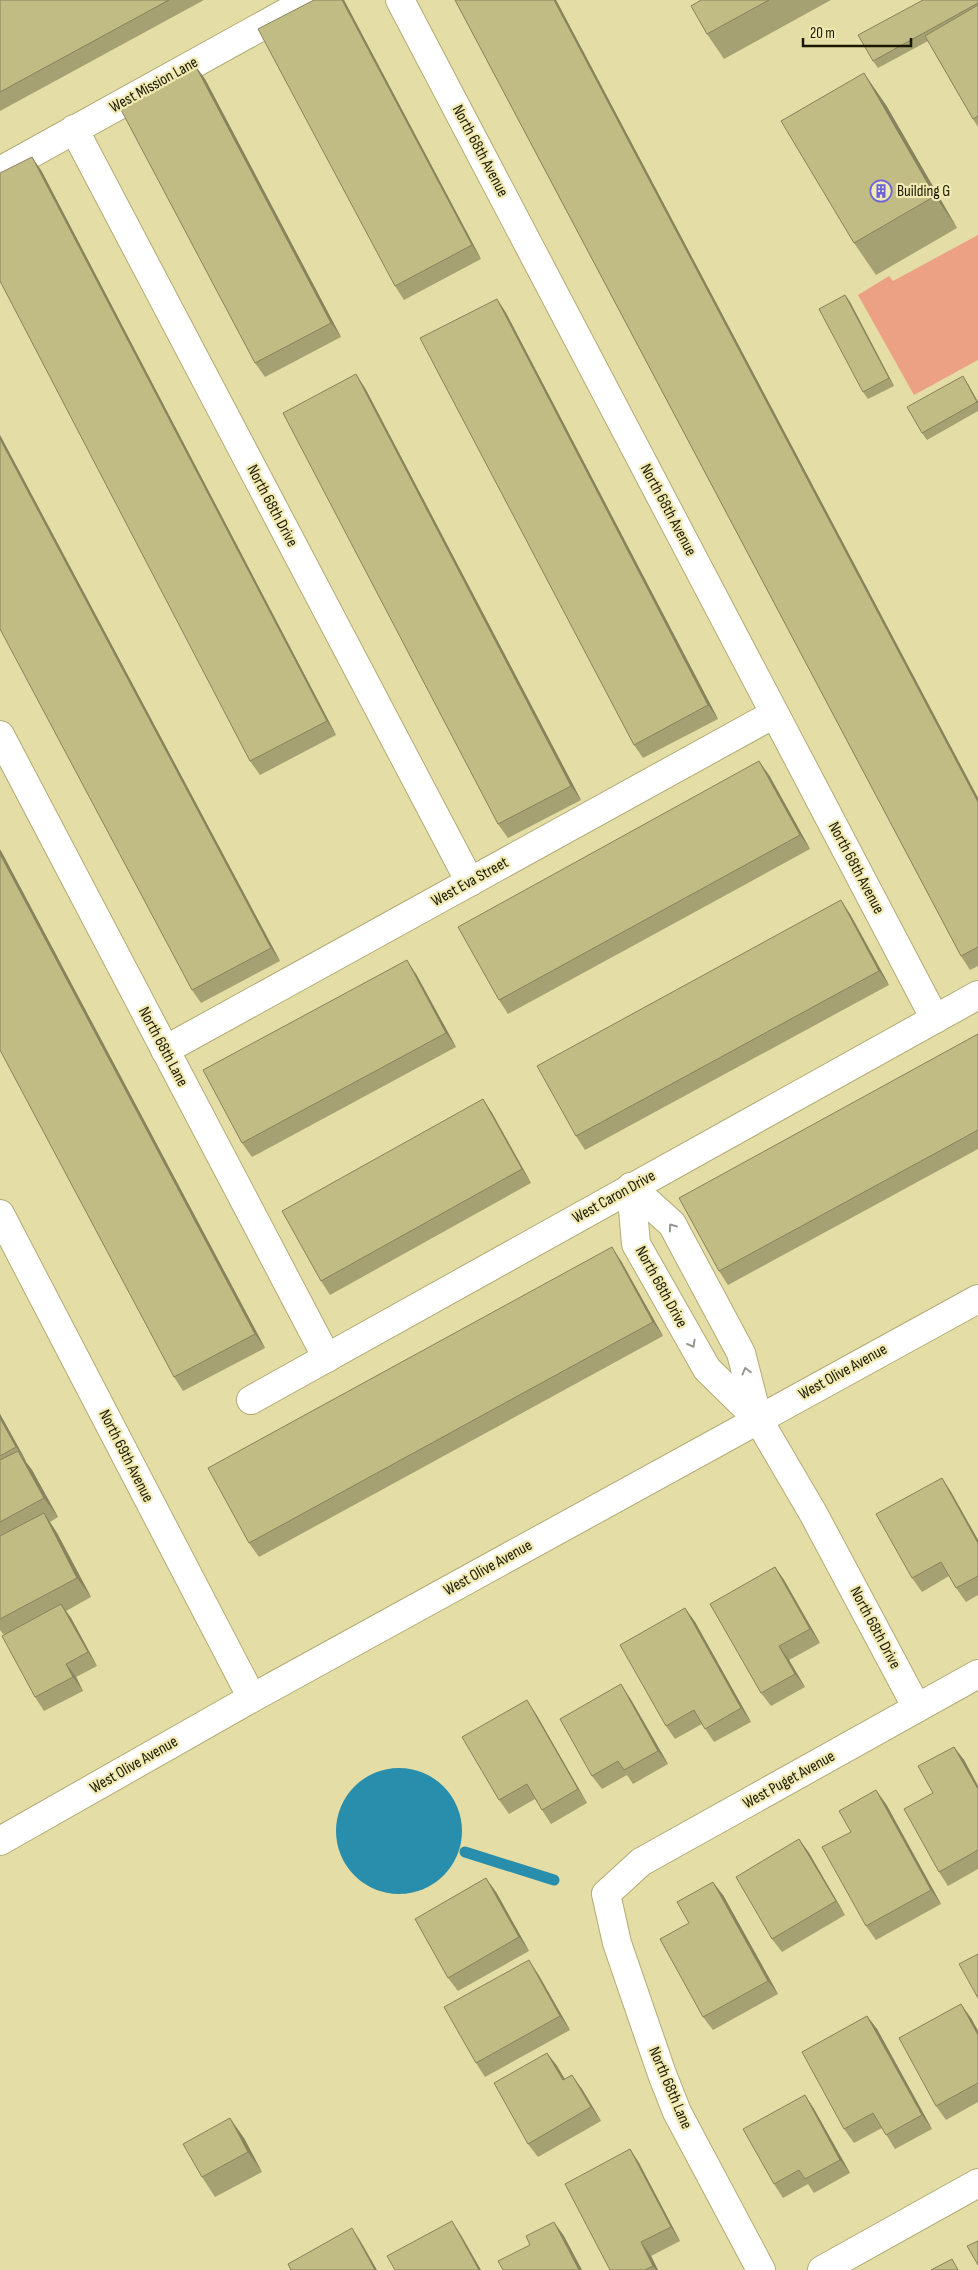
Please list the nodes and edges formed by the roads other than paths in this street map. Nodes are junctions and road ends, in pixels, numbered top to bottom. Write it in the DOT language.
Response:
graph roads {
  1 [pos="309,0"];
  2 [pos="400,0"];
  3 [pos="74,129"];
  4 [pos="0,171"];
  5 [pos="774,714"];
  6 [pos="0,735"];
  7 [pos="470,882"];
  8 [pos="978,996"];
  9 [pos="935,1019"];
  10 [pos="165,1050"];
  11 [pos="631,1188"];
  12 [pos="0,1214"];
  13 [pos="978,1299"];
  14 [pos="327,1358"];
  15 [pos="251,1400"];
  16 [pos="758,1419"];
  17 [pos="978,1674"];
  18 [pos="252,1698"];
  19 [pos="917,1708"];
  20 [pos="0,1840"];
  21 [pos="606,1894"];
  22 [pos="978,2182"];
  23 [pos="761,2270"];
  24 [pos="822,2270"];
  1 -- 3 [label="street, West Mission Lane"];
  2 -- 5 [label="street, North 68th Avenue"];
  3 -- 4 [label="street, West Mission Lane"];
  3 -- 7 [label="street, North 68th Drive"];
  5 -- 7 [label="street, West Eva Street"];
  5 -- 9 [label="street, North 68th Avenue"];
  6 -- 10 [label="street, North 68th Lane"];
  7 -- 10 [label="street, West Eva Street"];
  8 -- 9 [label="street, West Caron Drive"];
  9 -- 11 [label="street, West Caron Drive"];
  10 -- 14 [label="street, North 68th Lane"];
  11 -- 14 [label="street, West Caron Drive"];
  16 -- 11 [label="street, North 68th Drive, one-way"];
  11 -- 16 [label="street, North 68th Drive, one-way"];
  12 -- 18 [label="street, North 69th Avenue"];
  13 -- 16 [label="street, West Olive Avenue"];
  14 -- 15 [label="street, West Caron Drive"];
  16 -- 18 [label="street, West Olive Avenue"];
  16 -- 19 [label="street, North 68th Drive"];
  17 -- 19 [label="street, West Puget Avenue"];
  18 -- 20 [label="street, West Olive Avenue"];
  19 -- 21 [label="street, West Puget Avenue"];
  21 -- 23 [label="street, North 68th Lane"];
  22 -- 24 [label="street"];
}
